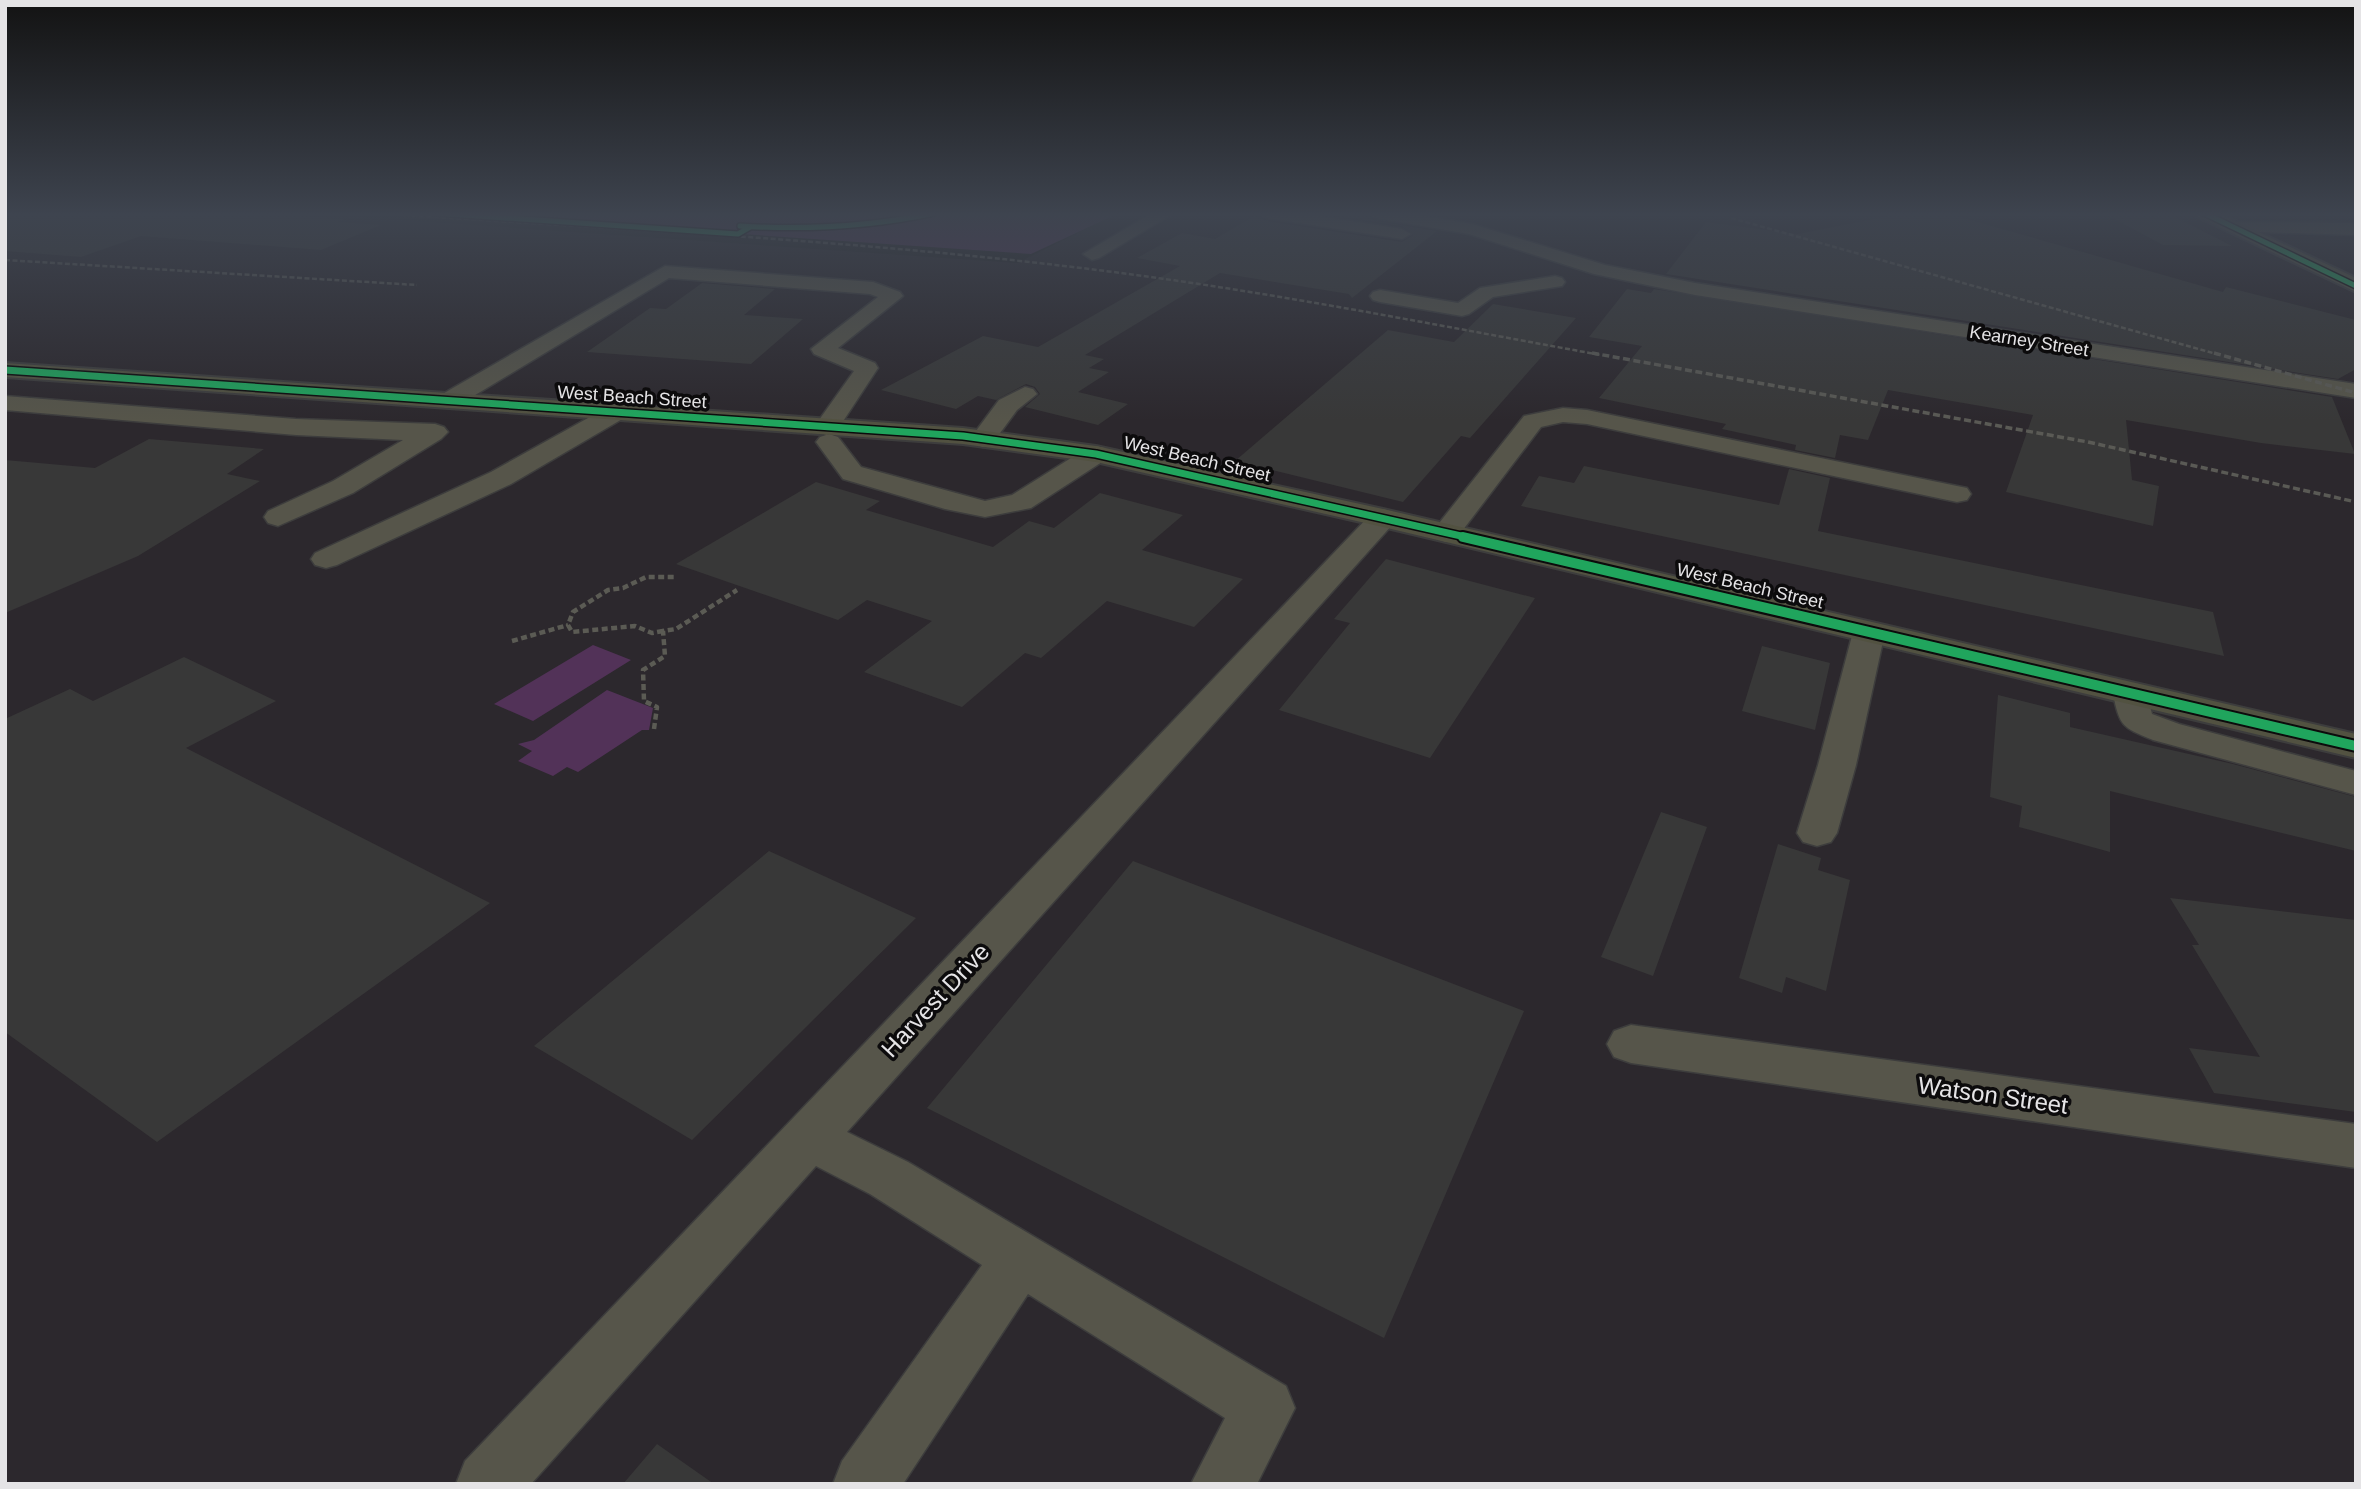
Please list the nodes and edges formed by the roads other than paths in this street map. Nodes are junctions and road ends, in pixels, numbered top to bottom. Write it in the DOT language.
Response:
graph roads {
  1 [pos="647,282"];
  2 [pos="801,282"];
  3 [pos="1552,282"];
  4 [pos="1660,282"];
  5 [pos="1380,296"];
  6 [pos="5,370"];
  7 [pos="2356,391"];
  8 [pos="1025,394"];
  9 [pos="448,401"];
  10 [pos="5,403"];
  11 [pos="480,404"];
  12 [pos="615,413"];
  13 [pos="432,434"];
  14 [pos="828,435"];
  15 [pos="984,439"];
  16 [pos="1096,454"];
  17 [pos="1957,494"];
  18 [pos="278,517"];
  19 [pos="1383,518"];
  20 [pos="1446,533"];
  21 [pos="326,559"];
  22 [pos="1869,632"];
  23 [pos="2130,694"];
  24 [pos="2276,728"];
  25 [pos="2356,746"];
  26 [pos="2283,764"];
  27 [pos="2356,783"];
  28 [pos="1817,833"];
  29 [pos="1631,1044"];
  30 [pos="808,1137"];
  31 [pos="2356,1146"];
  32 [pos="1020,1258"];
  33 [pos="488,1484"];
  34 [pos="865,1484"];
  35 [pos="1223,1484"];
  1 -- 9 [label="street"];
  2 -- 14 [label="street"];
  3 -- 5 [label="street"];
  4 -- 7 [label="street, Kearney Street"];
  6 -- 9 [label="main road, West Beach Street"];
  8 -- 15 [label="street"];
  9 -- 11 [label="main road, West Beach Street"];
  10 -- 13 [label="street"];
  11 -- 12 [label="main road, West Beach Street"];
  11 -- 13 [label="street"];
  12 -- 14 [label="main road, West Beach Street"];
  12 -- 21 [label="street"];
  13 -- 18 [label="street"];
  14 -- 15 [label="main road, West Beach Street"];
  14 -- 16 [label="street"];
  15 -- 16 [label="main road, West Beach Street"];
  16 -- 19 [label="main road, West Beach Street"];
  17 -- 20 [label="street"];
  19 -- 20 [label="main road, West Beach Street"];
  19 -- 30 [label="street, Harvest Drive"];
  20 -- 22 [label="main road, West Beach Street"];
  22 -- 23 [label="main road, West Beach Street"];
  22 -- 28 [label="street"];
  23 -- 24 [label="main road, West Beach Street"];
  23 -- 26 [label="street"];
  24 -- 25 [label="main road, West Beach Street"];
  24 -- 26 [label="street"];
  26 -- 27 [label="street"];
  29 -- 31 [label="street, Watson Street"];
  30 -- 32 [label="street"];
  30 -- 33 [label="street, Harvest Drive"];
  32 -- 34 [label="street"];
  32 -- 35 [label="street"];
}
